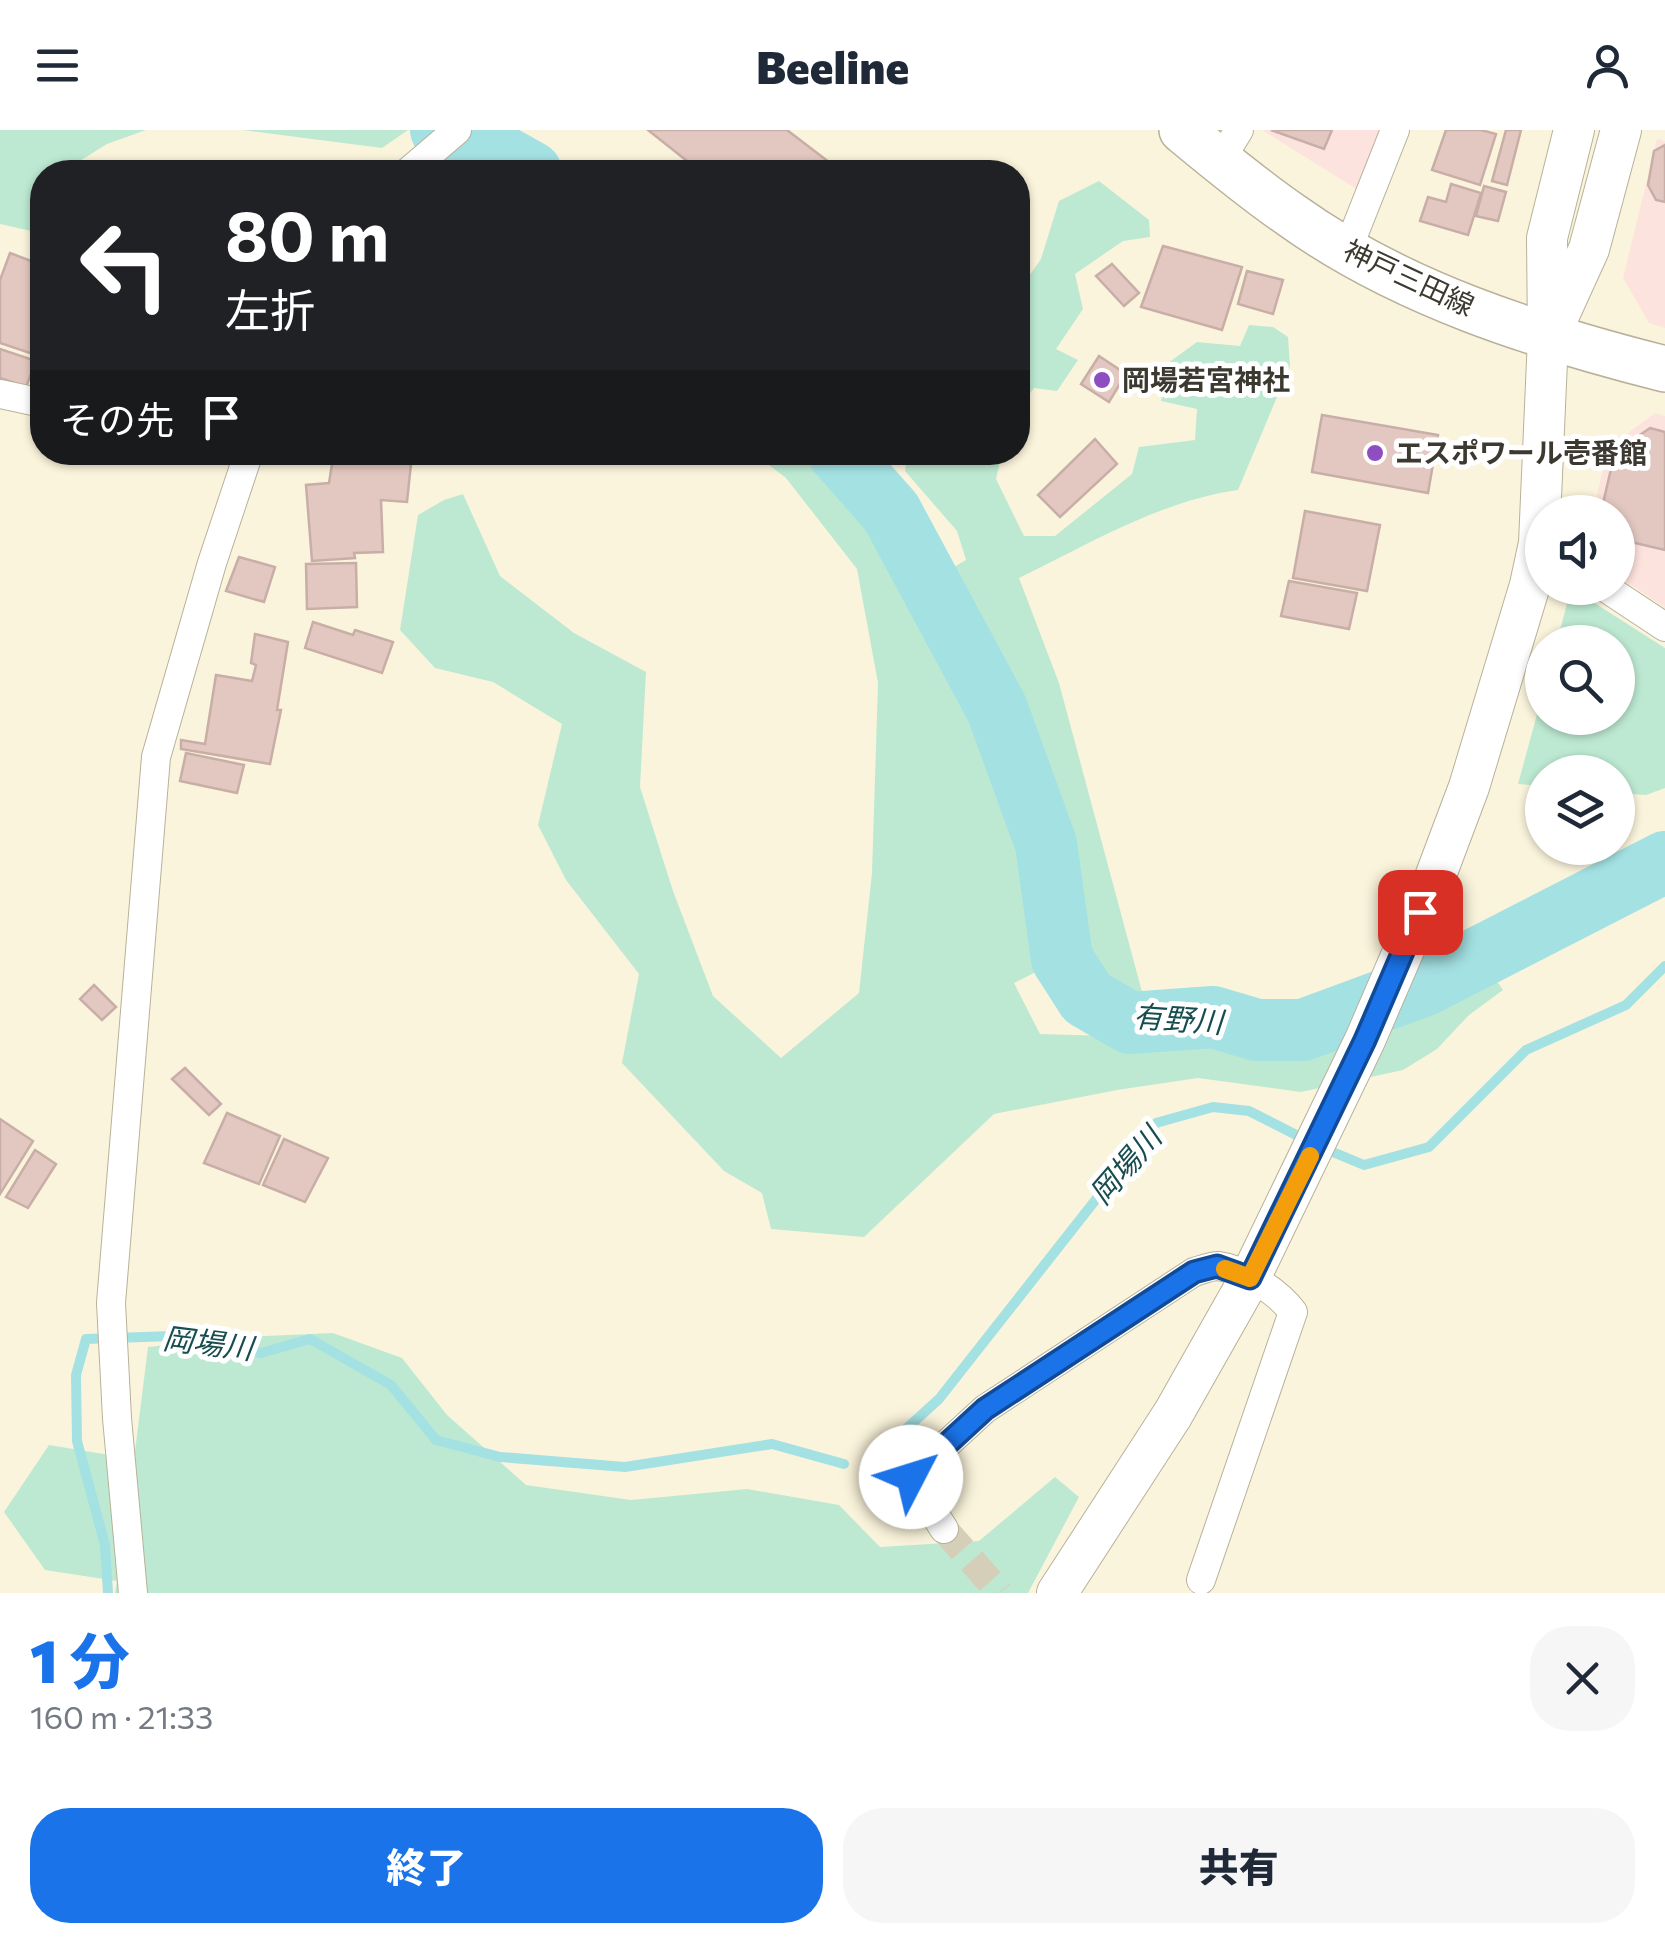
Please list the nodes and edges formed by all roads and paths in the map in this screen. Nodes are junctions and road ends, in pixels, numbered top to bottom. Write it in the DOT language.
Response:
graph roads {
  1 [pos="457,130"];
  2 [pos="1182,130"];
  3 [pos="1394,130"];
  4 [pos="1574,130"];
  5 [pos="1621,130"];
  6 [pos="1229,146"];
  7 [pos="423,160"];
  8 [pos="1347,251"];
  9 [pos="1548,338"];
  10 [pos="1665,368"];
  11 [pos="0,394"];
  12 [pos="30,400"];
  13 [pos="245,465"];
  14 [pos="1543,495"];
  15 [pos="1525,602"];
  16 [pos="1632,605"];
  17 [pos="1665,627"];
  18 [pos="1250,1278"];
  19 [pos="944,1529"];
  20 [pos="1201,1580"];
  21 [pos="133,1593"];
  22 [pos="1057,1593"];
  1 -- 7 [label="street"];
  2 -- 6 [label="main road, 神戸三田線"];
  3 -- 8 [label="street"];
  4 -- 9 [label="street"];
  5 -- 9 [label="street"];
  6 -- 8 [label="main road, 神戸三田線"];
  8 -- 9 [label="main road, 神戸三田線"];
  9 -- 10 [label="main road, 神戸三田線"];
  9 -- 14 [label="street"];
  11 -- 12 [label="street"];
  13 -- 21 [label="street"];
  15 -- 18 [label="street"];
  16 -- 17 [label="street"];
  18 -- 19 [label="street"];
  18 -- 20 [label="street"];
  18 -- 22 [label="street"];
}
